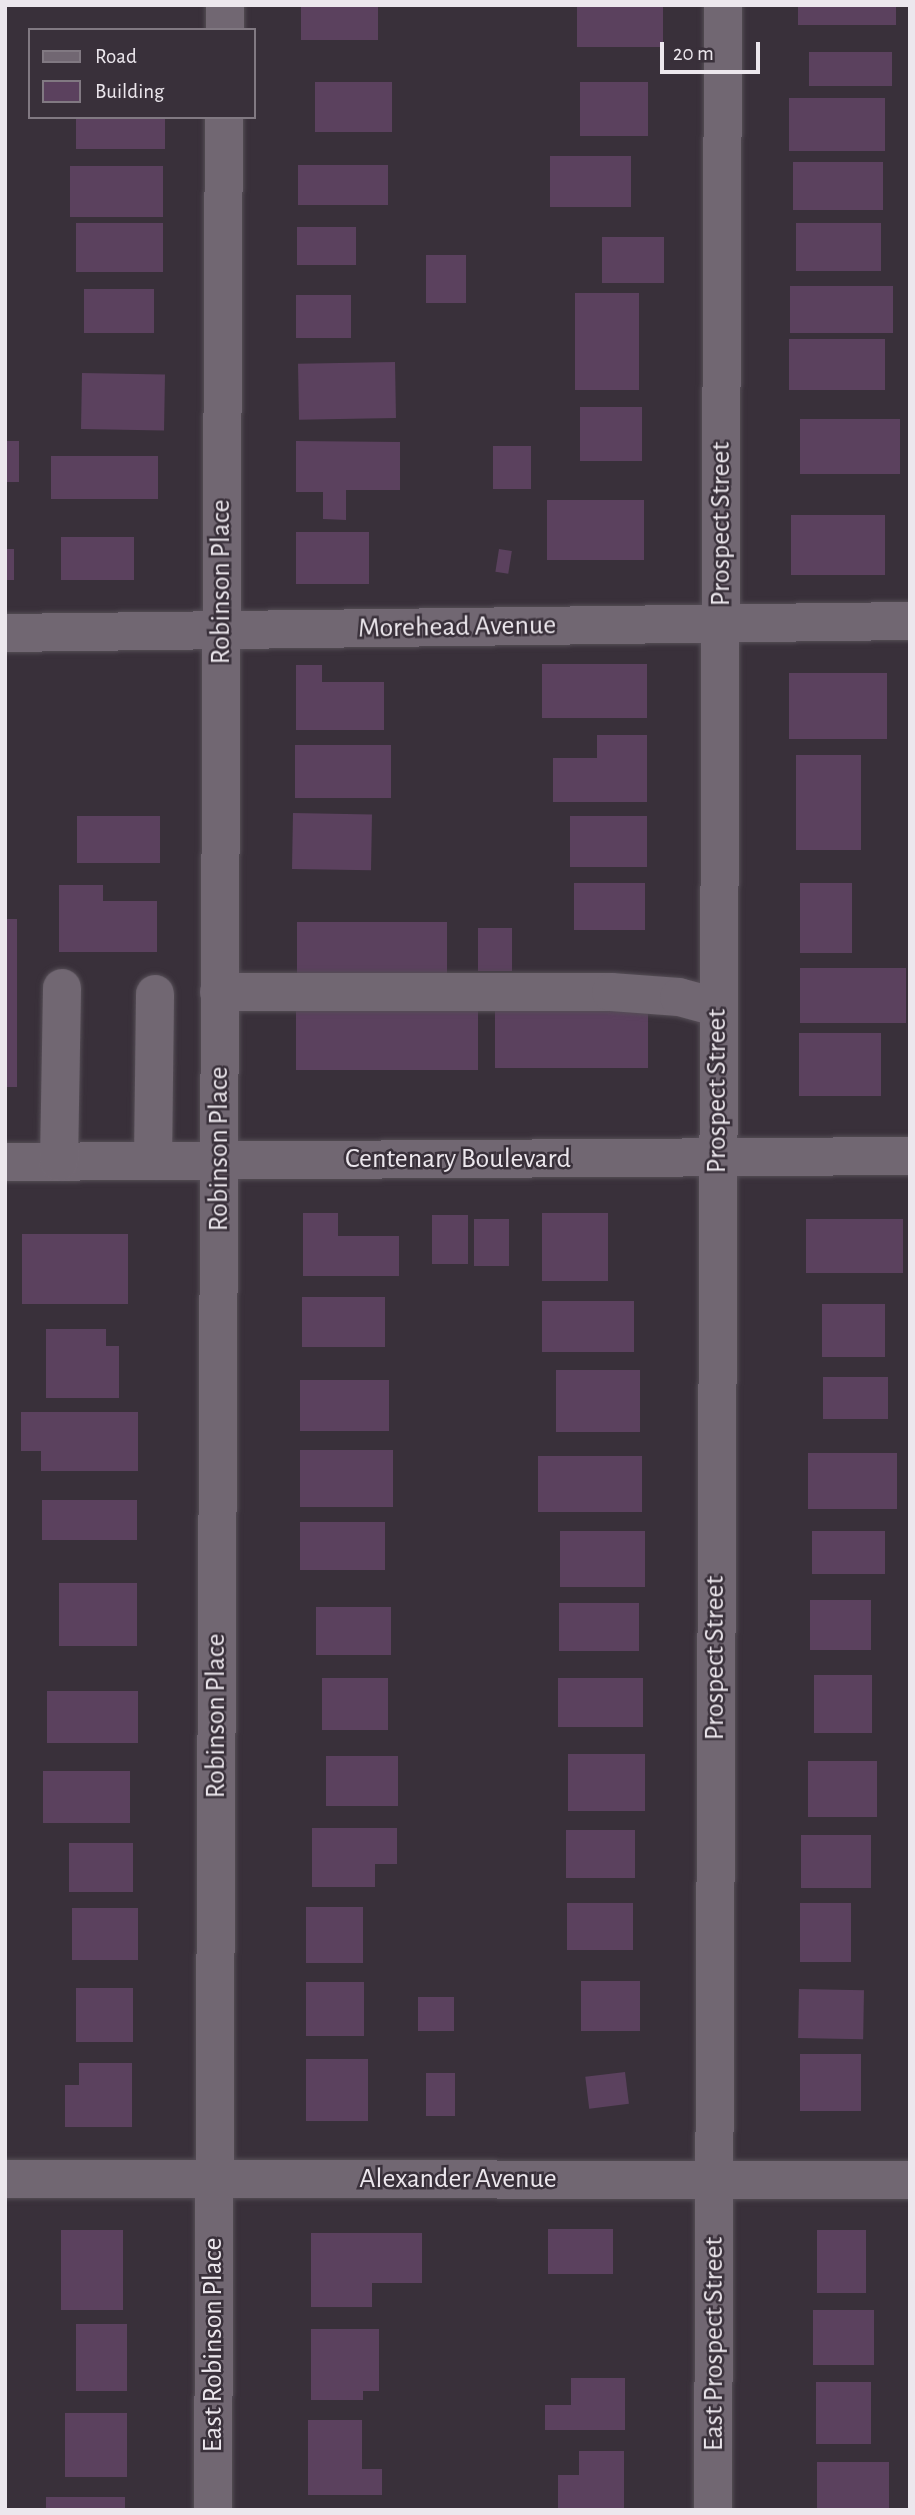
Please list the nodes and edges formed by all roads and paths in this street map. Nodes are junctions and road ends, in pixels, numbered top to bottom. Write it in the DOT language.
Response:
graph roads {
  1 [pos="225,5"];
  2 [pos="723,5"];
  3 [pos="225,28"];
  4 [pos="224,119"];
  5 [pos="910,621"];
  6 [pos="720,624"];
  7 [pos="221,632"];
  8 [pos="5,633"];
  9 [pos="62,988"];
  10 [pos="219,992"];
  11 [pos="155,994"];
  12 [pos="717,1007"];
  13 [pos="910,1156"];
  14 [pos="716,1158"];
  15 [pos="153,1161"];
  16 [pos="218,1161"];
  17 [pos="5,1162"];
  18 [pos="59,1162"];
  19 [pos="714,2178"];
  20 [pos="5,2179"];
  21 [pos="214,2180"];
  22 [pos="910,2180"];
  23 [pos="213,2510"];
  24 [pos="713,2510"];
  1 -- 3 [label="street"];
  2 -- 6 [label="street, Prospect Street"];
  4 -- 7 [label="street, Robinson Place"];
  5 -- 6 [label="street, Morehead Avenue"];
  6 -- 7 [label="street, Morehead Avenue"];
  6 -- 12 [label="street, Prospect Street"];
  7 -- 8 [label="street, Morehead Avenue"];
  7 -- 10 [label="street, Robinson Place"];
  9 -- 18 [label="street"];
  10 -- 12 [label="street"];
  10 -- 16 [label="street, Robinson Place"];
  11 -- 15 [label="street"];
  12 -- 14 [label="street, Prospect Street"];
  13 -- 14 [label="street, Centenary Boulevard"];
  14 -- 16 [label="street, Centenary Boulevard"];
  14 -- 19 [label="street, Prospect Street"];
  15 -- 16 [label="street, Centenary Boulevard"];
  15 -- 18 [label="street, Centenary Boulevard"];
  16 -- 21 [label="street, Robinson Place"];
  17 -- 18 [label="street, Centenary Boulevard"];
  19 -- 21 [label="street, Alexander Avenue"];
  19 -- 22 [label="street, Alexander Avenue"];
  19 -- 24 [label="street, East Prospect Street"];
  20 -- 21 [label="street, Alexander Avenue"];
  21 -- 23 [label="street, East Robinson Place"];
}
